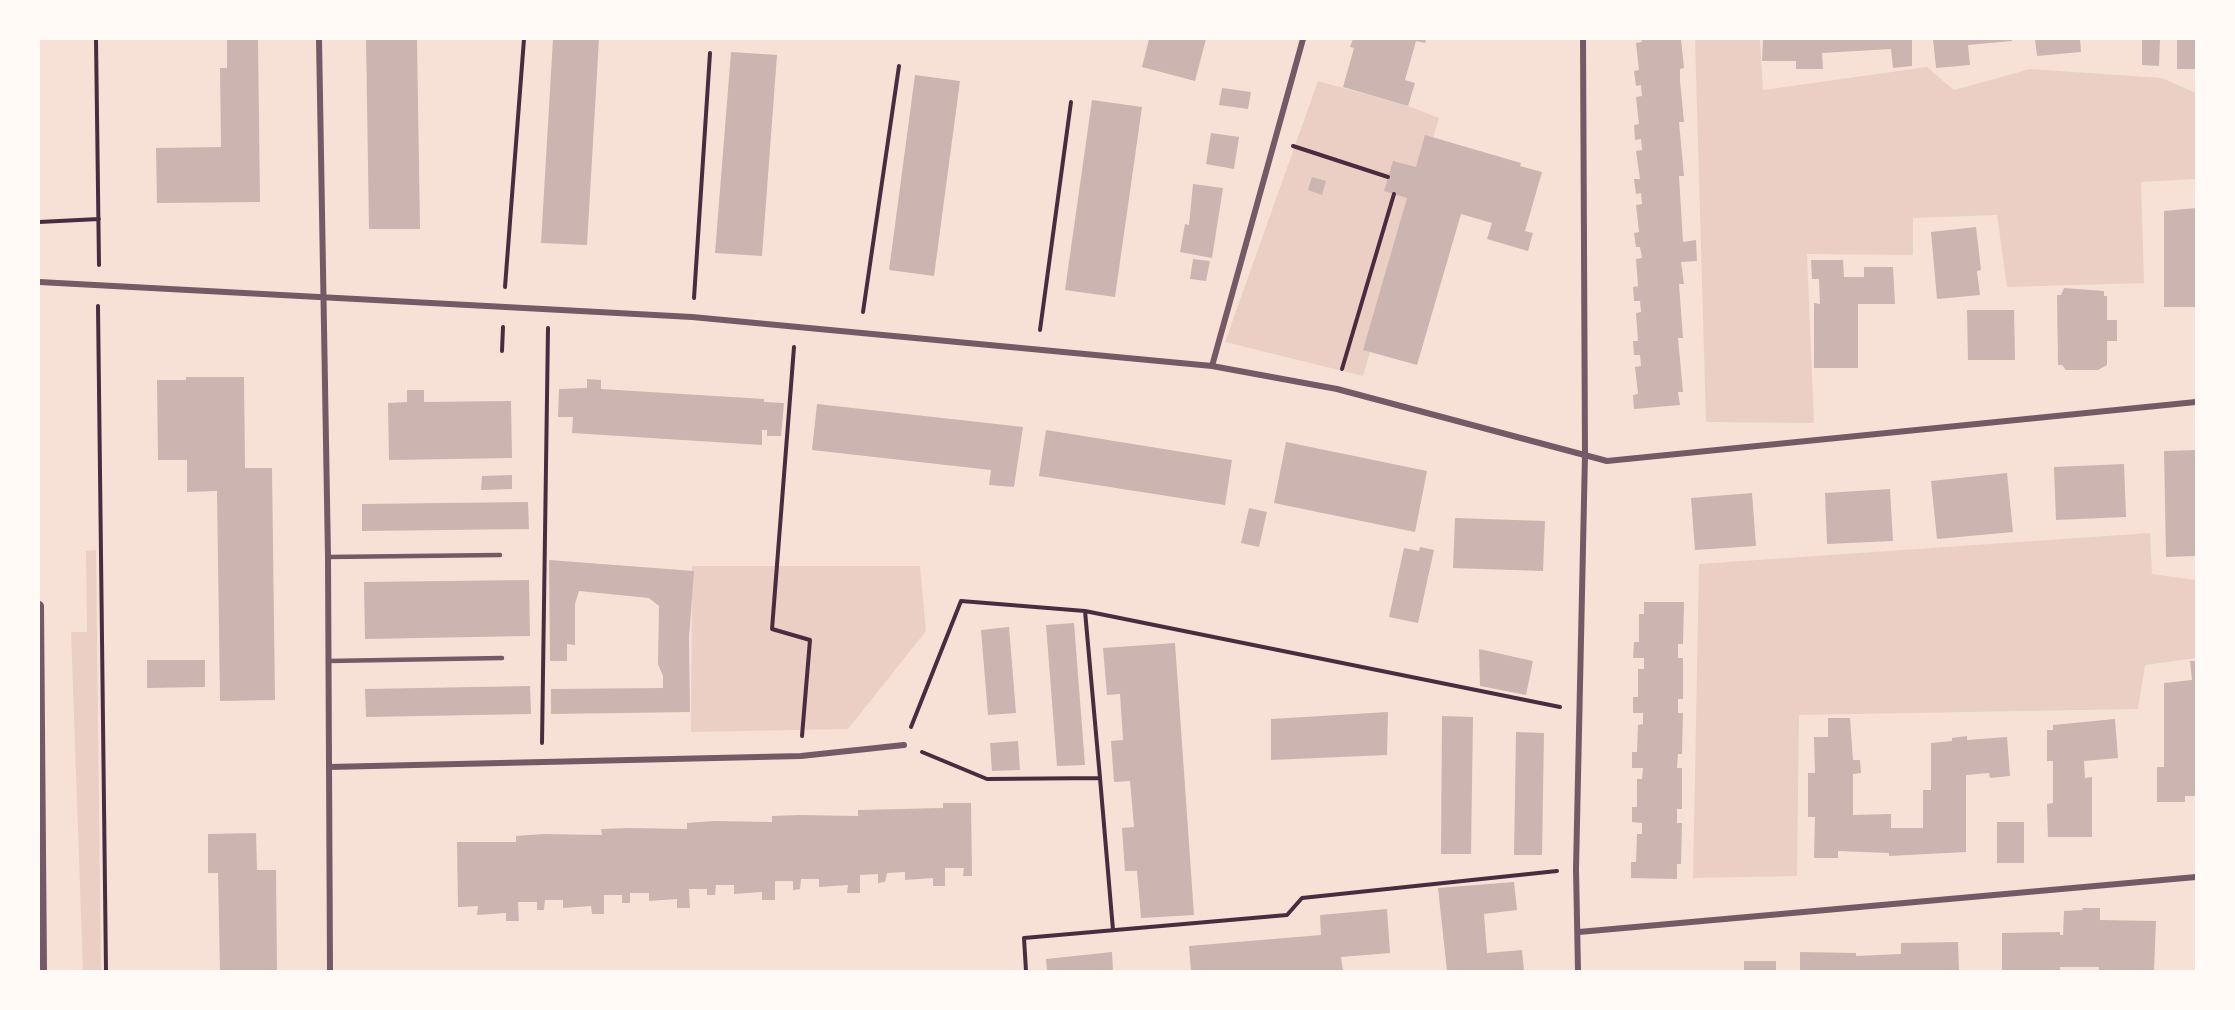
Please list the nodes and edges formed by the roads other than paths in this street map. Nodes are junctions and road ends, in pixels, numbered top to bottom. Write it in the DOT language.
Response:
graph roads {
  1 [pos="319,39"];
  2 [pos="1303,39"];
  3 [pos="1583,39"];
  4 [pos="39,282"];
  5 [pos="323,296"];
  6 [pos="1212,366"];
  7 [pos="2196,402"];
  8 [pos="1585,455"];
  9 [pos="500,555"];
  10 [pos="328,557"];
  11 [pos="39,606"];
  12 [pos="502,658"];
  13 [pos="328,661"];
  14 [pos="904,745"];
  15 [pos="329,767"];
  16 [pos="2196,877"];
  17 [pos="1579,932"];
  18 [pos="42,971"];
  19 [pos="330,971"];
  20 [pos="1578,971"];
  1 -- 5 [label="street"];
  2 -- 6 [label="street"];
  3 -- 8 [label="street"];
  4 -- 5 [label="street"];
  5 -- 6 [label="street"];
  5 -- 10 [label="street"];
  6 -- 8 [label="street"];
  7 -- 8 [label="street"];
  8 -- 17 [label="street"];
  9 -- 10 [label="lane"];
  10 -- 13 [label="street"];
  11 -- 18 [label="street"];
  12 -- 13 [label="lane"];
  13 -- 15 [label="street"];
  14 -- 15 [label="street"];
  15 -- 19 [label="street"];
  16 -- 17 [label="street"];
  17 -- 20 [label="street"];
}
